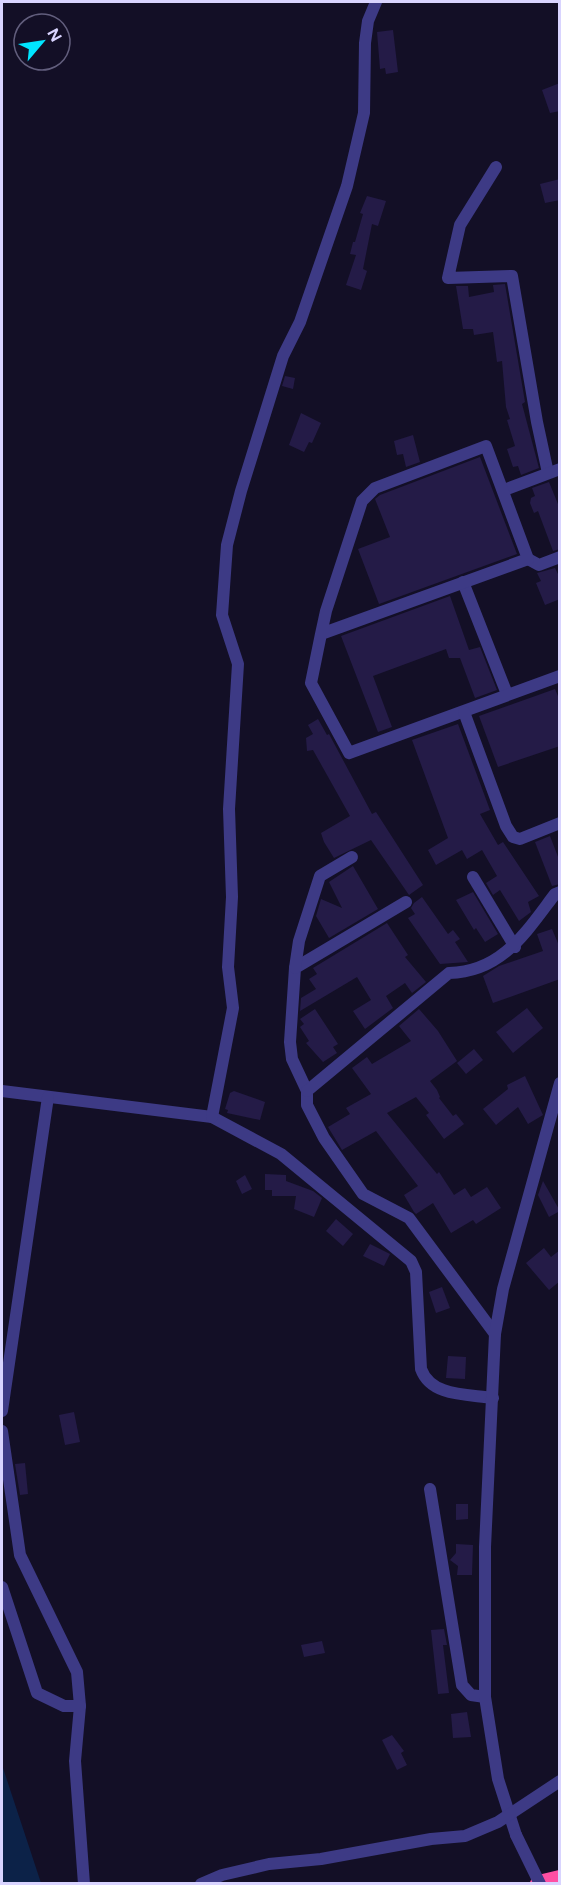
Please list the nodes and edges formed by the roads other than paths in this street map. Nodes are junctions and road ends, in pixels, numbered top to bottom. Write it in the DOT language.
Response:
graph roads {
  1 [pos="376,2"];
  2 [pos="496,167"];
  3 [pos="554,471"];
  4 [pos="504,490"];
  5 [pos="560,557"];
  6 [pos="528,559"];
  7 [pos="464,582"];
  8 [pos="321,634"];
  9 [pos="560,676"];
  10 [pos="507,694"];
  11 [pos="464,712"];
  12 [pos="560,823"];
  13 [pos="352,857"];
  14 [pos="473,877"];
  15 [pos="560,892"];
  16 [pos="406,902"];
  17 [pos="515,947"];
  18 [pos="295,968"];
  19 [pos="560,1083"];
  20 [pos="2,1091"];
  21 [pos="308,1091"];
  22 [pos="48,1097"];
  23 [pos="212,1117"];
  24 [pos="495,1334"];
  25 [pos="493,1398"];
  26 [pos="2,1411"];
  27 [pos="2,1431"];
  28 [pos="430,1489"];
  29 [pos="2,1587"];
  30 [pos="485,1697"];
  31 [pos="80,1706"];
  32 [pos="560,1781"];
  33 [pos="510,1814"];
  34 [pos="560,1879"];
  35 [pos="84,1884"];
  36 [pos="201,1884"];
  37 [pos="539,1884"];
  1 -- 23 [label="street"];
  2 -- 3 [label="street"];
  3 -- 4 [label="street"];
  4 -- 6 [label="street"];
  4 -- 8 [label="street"];
  5 -- 6 [label="street"];
  6 -- 7 [label="street"];
  7 -- 8 [label="street"];
  7 -- 10 [label="street"];
  8 -- 11 [label="street"];
  9 -- 10 [label="street"];
  10 -- 11 [label="street"];
  11 -- 12 [label="street"];
  13 -- 18 [label="street"];
  14 -- 17 [label="street"];
  15 -- 17 [label="street"];
  16 -- 18 [label="street"];
  17 -- 21 [label="street"];
  18 -- 21 [label="street"];
  19 -- 24 [label="street"];
  20 -- 22 [label="street"];
  21 -- 24 [label="street"];
  22 -- 23 [label="street"];
  22 -- 26 [label="street"];
  23 -- 25 [label="street"];
  24 -- 25 [label="street"];
  25 -- 30 [label="street"];
  27 -- 31 [label="street"];
  28 -- 30 [label="street"];
  29 -- 31 [label="street"];
  30 -- 33 [label="street"];
  31 -- 35 [label="street"];
  32 -- 33 [label="street"];
  33 -- 36 [label="street"];
  33 -- 37 [label="street, bridge"];
  34 -- 37 [label="highway"];
}
